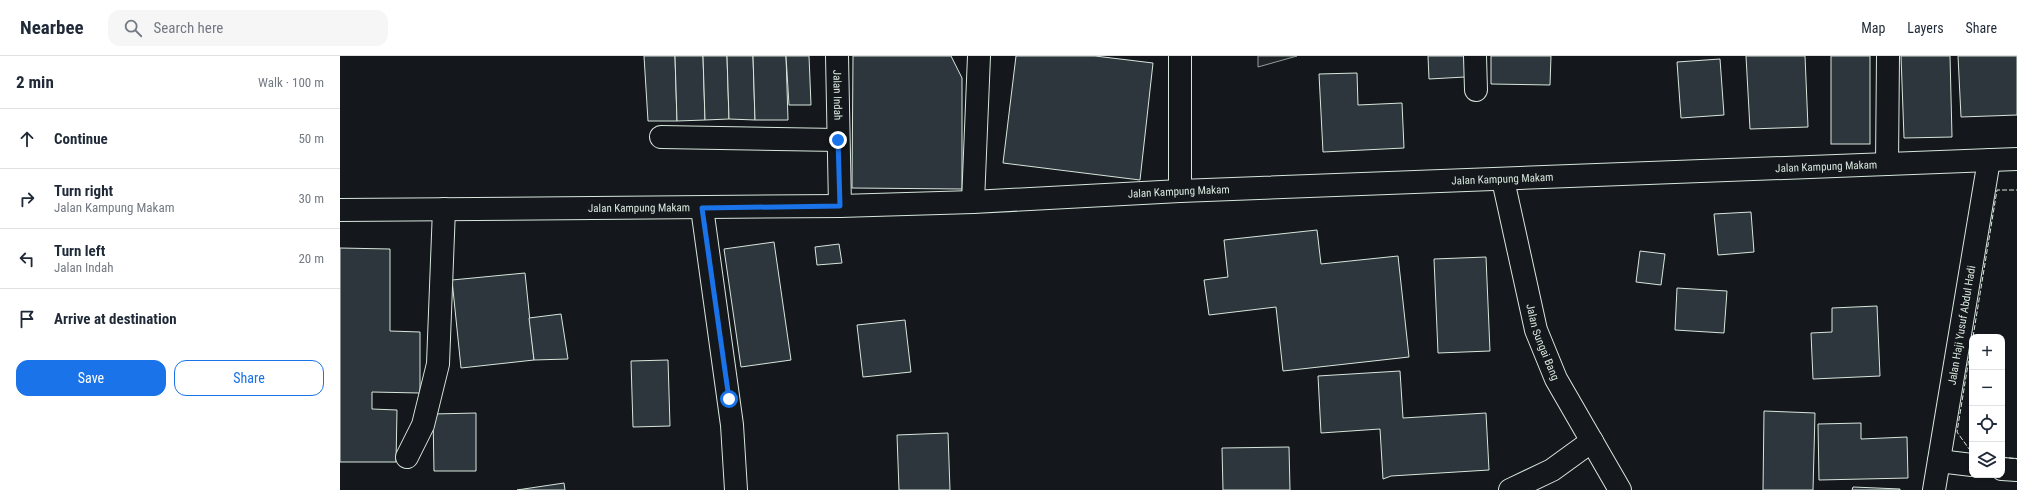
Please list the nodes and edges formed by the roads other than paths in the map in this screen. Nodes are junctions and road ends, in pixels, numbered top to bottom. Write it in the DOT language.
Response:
graph roads {
  1 [pos="837,56"];
  2 [pos="979,56"];
  3 [pos="1180,56"];
  4 [pos="1475,56"];
  5 [pos="1888,56"];
  6 [pos="1476,90"];
  7 [pos="661,137"];
  8 [pos="838,140"];
  9 [pos="2017,159"];
  10 [pos="1989,160"];
  11 [pos="1887,164"];
  12 [pos="1503,180"];
  13 [pos="1180,191"];
  14 [pos="973,202"];
  15 [pos="840,206"];
  16 [pos="702,208"];
  17 [pos="444,209"];
  18 [pos="340,210"];
  19 [pos="1592,441"];
  20 [pos="407,457"];
  21 [pos="1939,461"];
  22 [pos="1969,465"];
  23 [pos="2005,469"];
  24 [pos="2017,470"];
  25 [pos="736,490"];
  26 [pos="1510,490"];
  27 [pos="1620,490"];
  28 [pos="1934,490"];
  1 -- 8 [label="street, Jalan Indah"];
  2 -- 14 [label="street"];
  3 -- 13 [label="street"];
  4 -- 6 [label="street"];
  5 -- 11 [label="street"];
  7 -- 8 [label="street"];
  8 -- 15 [label="street, Jalan Indah"];
  9 -- 10 [label="street, Jalan Kampung Makam"];
  10 -- 11 [label="street, Jalan Kampung Makam"];
  10 -- 21 [label="street, Jalan Haji Yusuf Abdul Hadi"];
  11 -- 12 [label="street, Jalan Kampung Makam"];
  12 -- 13 [label="street, Jalan Kampung Makam"];
  12 -- 19 [label="street, Jalan Sungai Bang"];
  13 -- 14 [label="street, Jalan Kampung Makam"];
  14 -- 15 [label="street, Jalan Kampung Makam"];
  15 -- 16 [label="street, Jalan Kampung Makam"];
  16 -- 17 [label="street, Jalan Kampung Makam"];
  16 -- 25 [label="street"];
  17 -- 18 [label="street, Jalan Kampung Makam"];
  17 -- 20 [label="street"];
  19 -- 26 [label="street"];
  19 -- 27 [label="street, Jalan Sungai Bang"];
  21 -- 22 [label="street"];
  21 -- 28 [label="street, Jalan Haji Yusuf Abdul Hadi"];
  23 -- 24 [label="street"];
}
